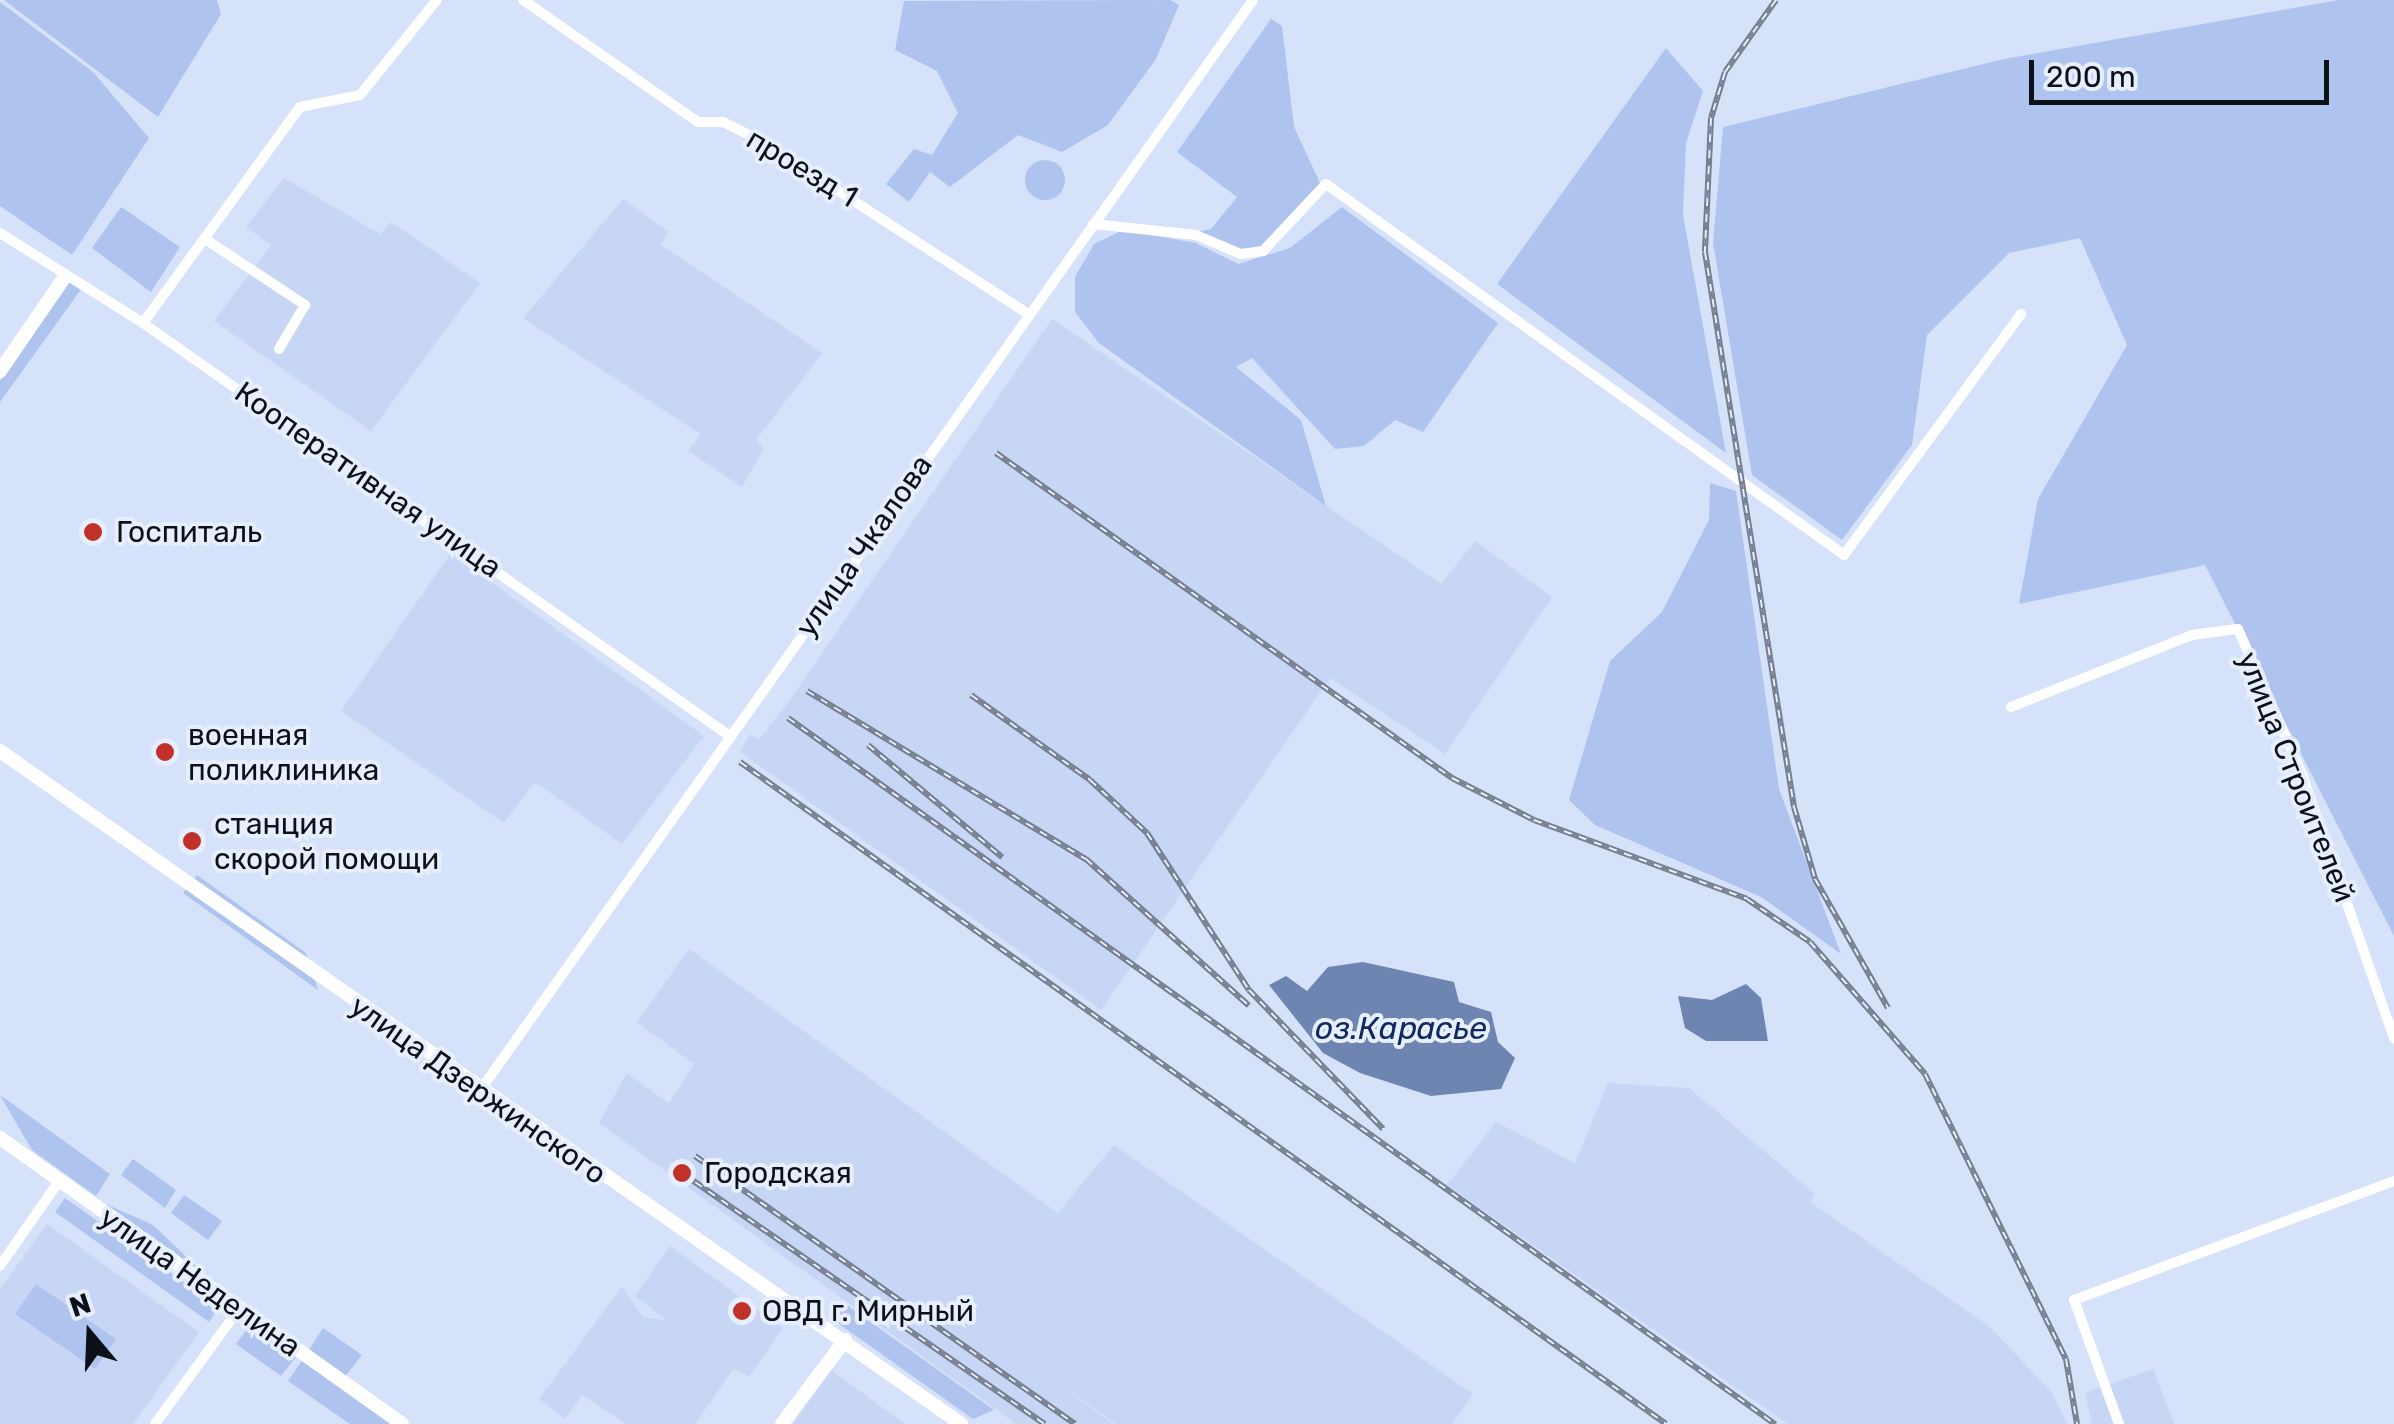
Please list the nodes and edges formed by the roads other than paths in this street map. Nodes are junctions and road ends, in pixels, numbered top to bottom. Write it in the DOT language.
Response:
graph roads {
  1 [pos="437,0"];
  2 [pos="522,0"];
  3 [pos="1253,0"];
  4 [pos="1093,224"];
  5 [pos="0,233"];
  6 [pos="205,239"];
  7 [pos="64,278"];
  8 [pos="1028,314"];
  9 [pos="2021,314"];
  10 [pos="143,323"];
  11 [pos="279,348"];
  12 [pos="0,371"];
  13 [pos="2012,706"];
  14 [pos="730,737"];
  15 [pos="0,751"];
  16 [pos="2394,1038"];
  17 [pos="478,1093"];
  18 [pos="0,1138"];
  19 [pos="60,1181"];
  20 [pos="2394,1181"];
  21 [pos="0,1266"];
  22 [pos="238,1310"];
  23 [pos="845,1340"];
  24 [pos="155,1424"];
  25 [pos="402,1424"];
  26 [pos="782,1424"];
  27 [pos="961,1424"];
  28 [pos="2119,1424"];
  1 -- 6 [label="street"];
  2 -- 8 [label="street, проезд 1"];
  3 -- 4 [label="street, улица Чкалова"];
  4 -- 8 [label="street, улица Чкалова"];
  4 -- 9 [label="street"];
  5 -- 7 [label="street, Кооперативная улица"];
  6 -- 10 [label="street"];
  6 -- 11 [label="street"];
  7 -- 10 [label="street, Кооперативная улица"];
  7 -- 12 [label="street"];
  8 -- 14 [label="street, улица Чкалова"];
  10 -- 14 [label="street, Кооперативная улица"];
  13 -- 16 [label="street, улица Строителей"];
  14 -- 17 [label="street, улица Чкалова"];
  15 -- 17 [label="street, улица Дзержинского"];
  17 -- 23 [label="street, улица Дзержинского"];
  18 -- 19 [label="street, улица Неделина"];
  19 -- 21 [label="street"];
  19 -- 22 [label="street, улица Неделина"];
  20 -- 28 [label="street"];
  22 -- 24 [label="street"];
  22 -- 25 [label="street, улица Неделина"];
  23 -- 26 [label="street"];
  23 -- 27 [label="street, улица Дзержинского"];
}
